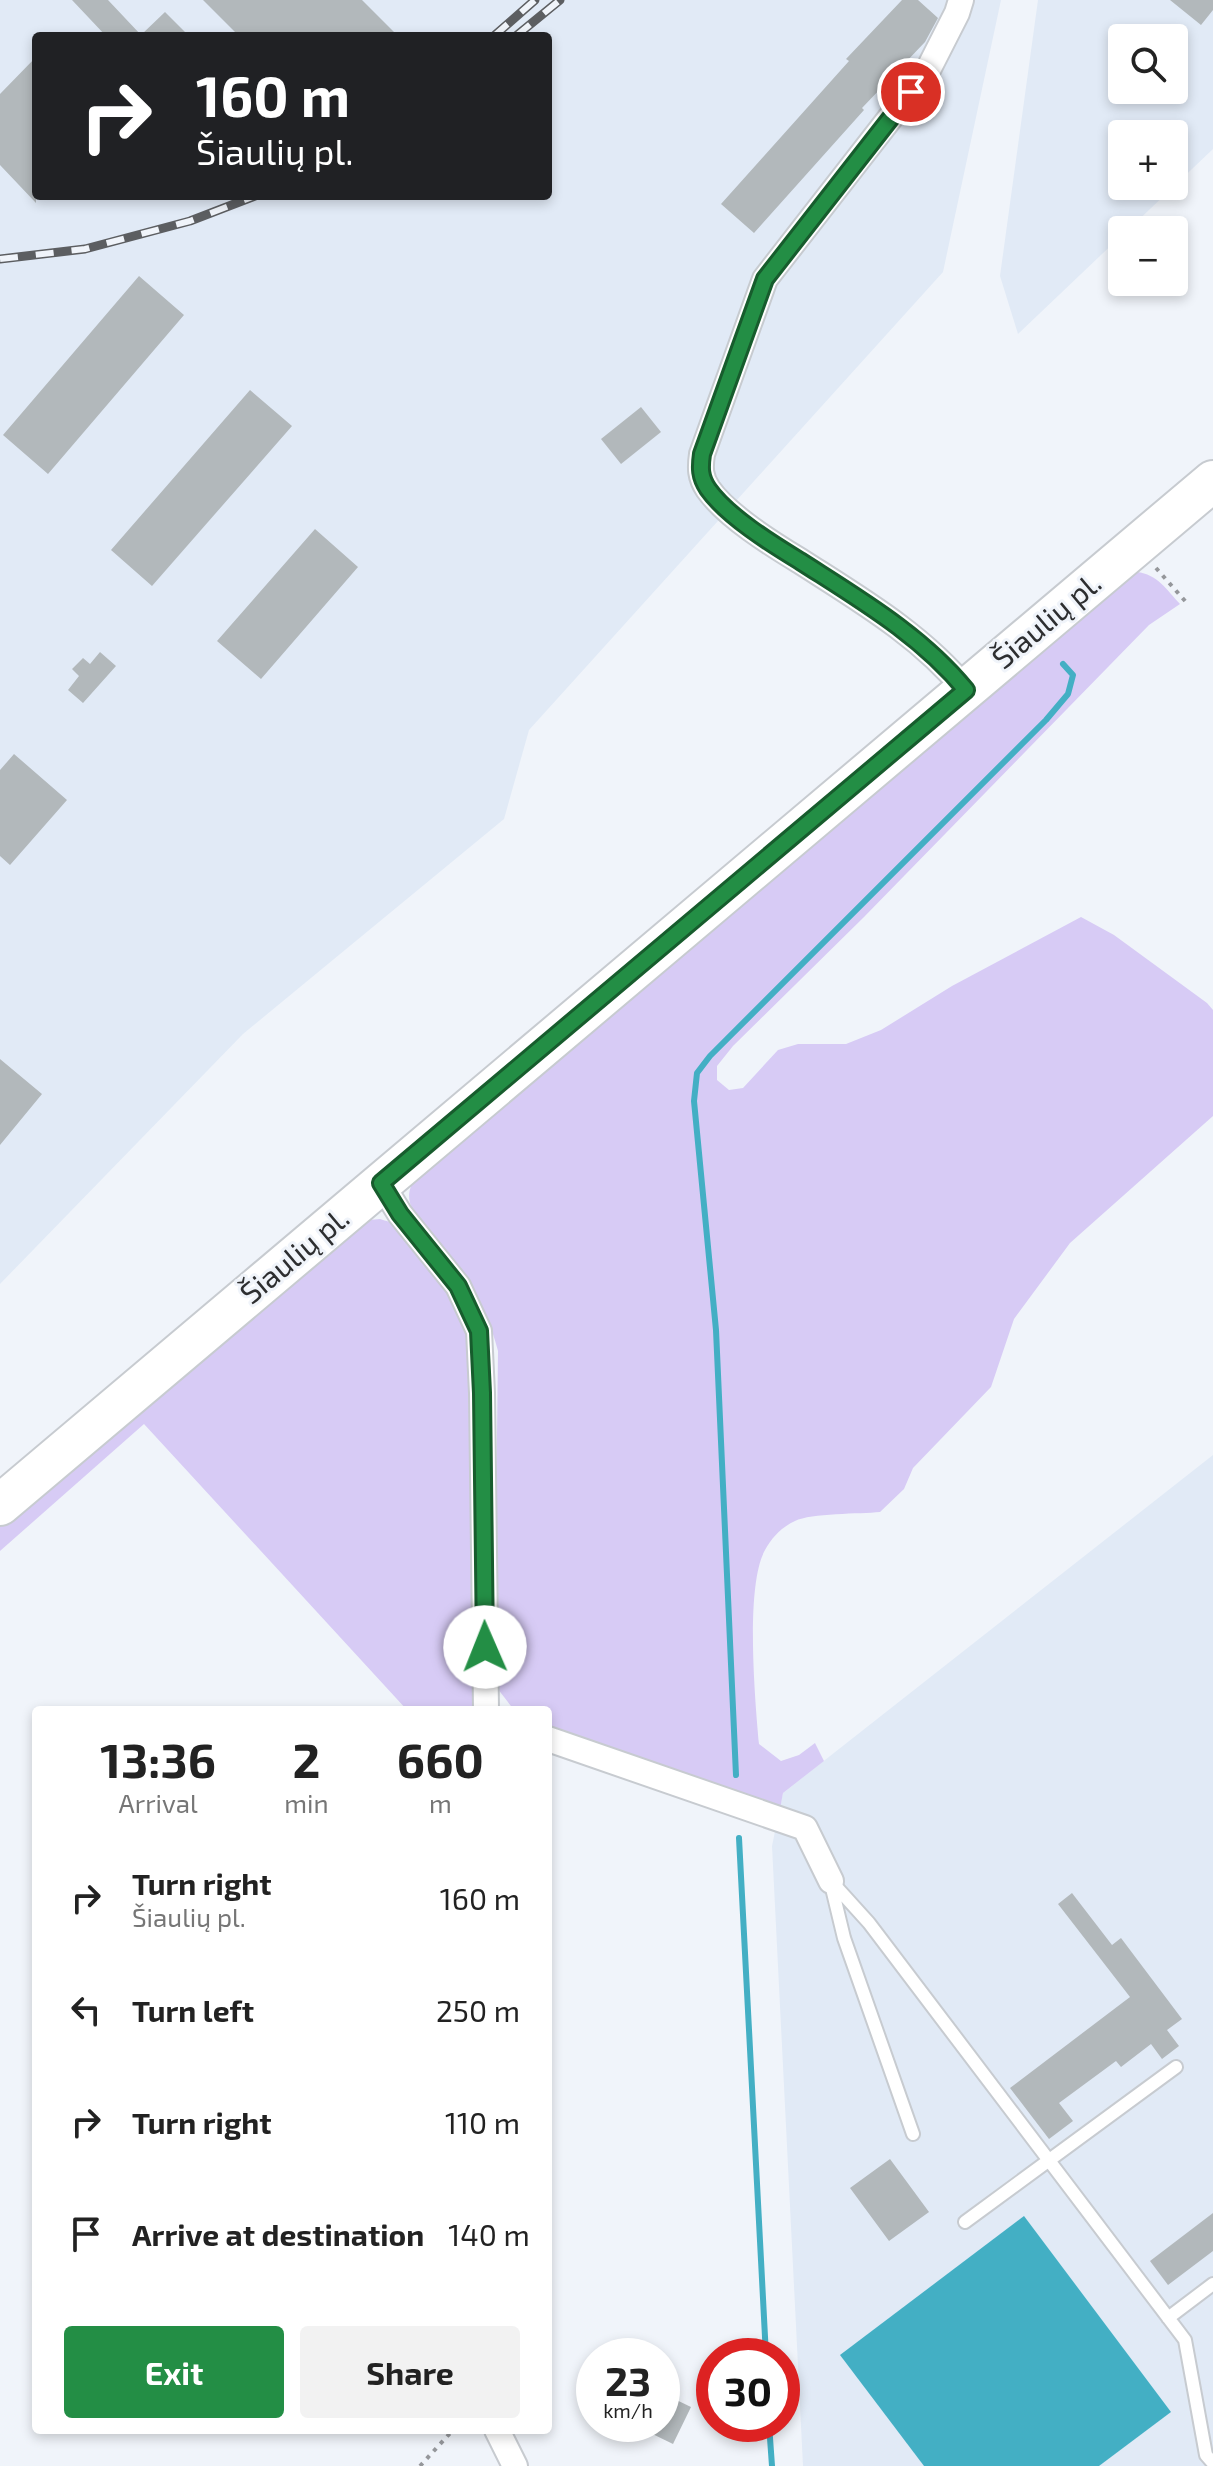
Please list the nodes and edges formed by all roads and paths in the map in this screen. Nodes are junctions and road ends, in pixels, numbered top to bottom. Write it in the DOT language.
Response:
graph roads {
  1 [pos="961,0"];
  2 [pos="1213,481"];
  3 [pos="1136,546"];
  4 [pos="1186,602"];
  5 [pos="966,690"];
  6 [pos="381,1183"];
  7 [pos="0,1505"];
  8 [pos="486,1706"];
  9 [pos="552,1740"];
  10 [pos="831,1881"];
  11 [pos="1176,2067"];
  12 [pos="913,2134"];
  13 [pos="1047,2161"];
  14 [pos="965,2222"];
  15 [pos="1213,2284"];
  16 [pos="1168,2318"];
  17 [pos="449,2434"];
  18 [pos="499,2434"];
  19 [pos="1213,2463"];
  20 [pos="420,2466"];
  21 [pos="515,2466"];
  1 -- 5 [label="street"];
  2 -- 3 [label="highway, Šiaulių pl."];
  3 -- 4 [label="path"];
  3 -- 5 [label="highway, Šiaulių pl."];
  5 -- 6 [label="highway, Šiaulių pl."];
  6 -- 7 [label="highway, Šiaulių pl."];
  6 -- 8 [label="street"];
  9 -- 10 [label="street"];
  10 -- 12 [label="lane"];
  10 -- 13 [label="lane"];
  11 -- 13 [label="lane"];
  13 -- 14 [label="lane"];
  13 -- 16 [label="lane"];
  15 -- 16 [label="lane"];
  16 -- 19 [label="lane"];
  17 -- 20 [label="path"];
  18 -- 21 [label="street"];
}
